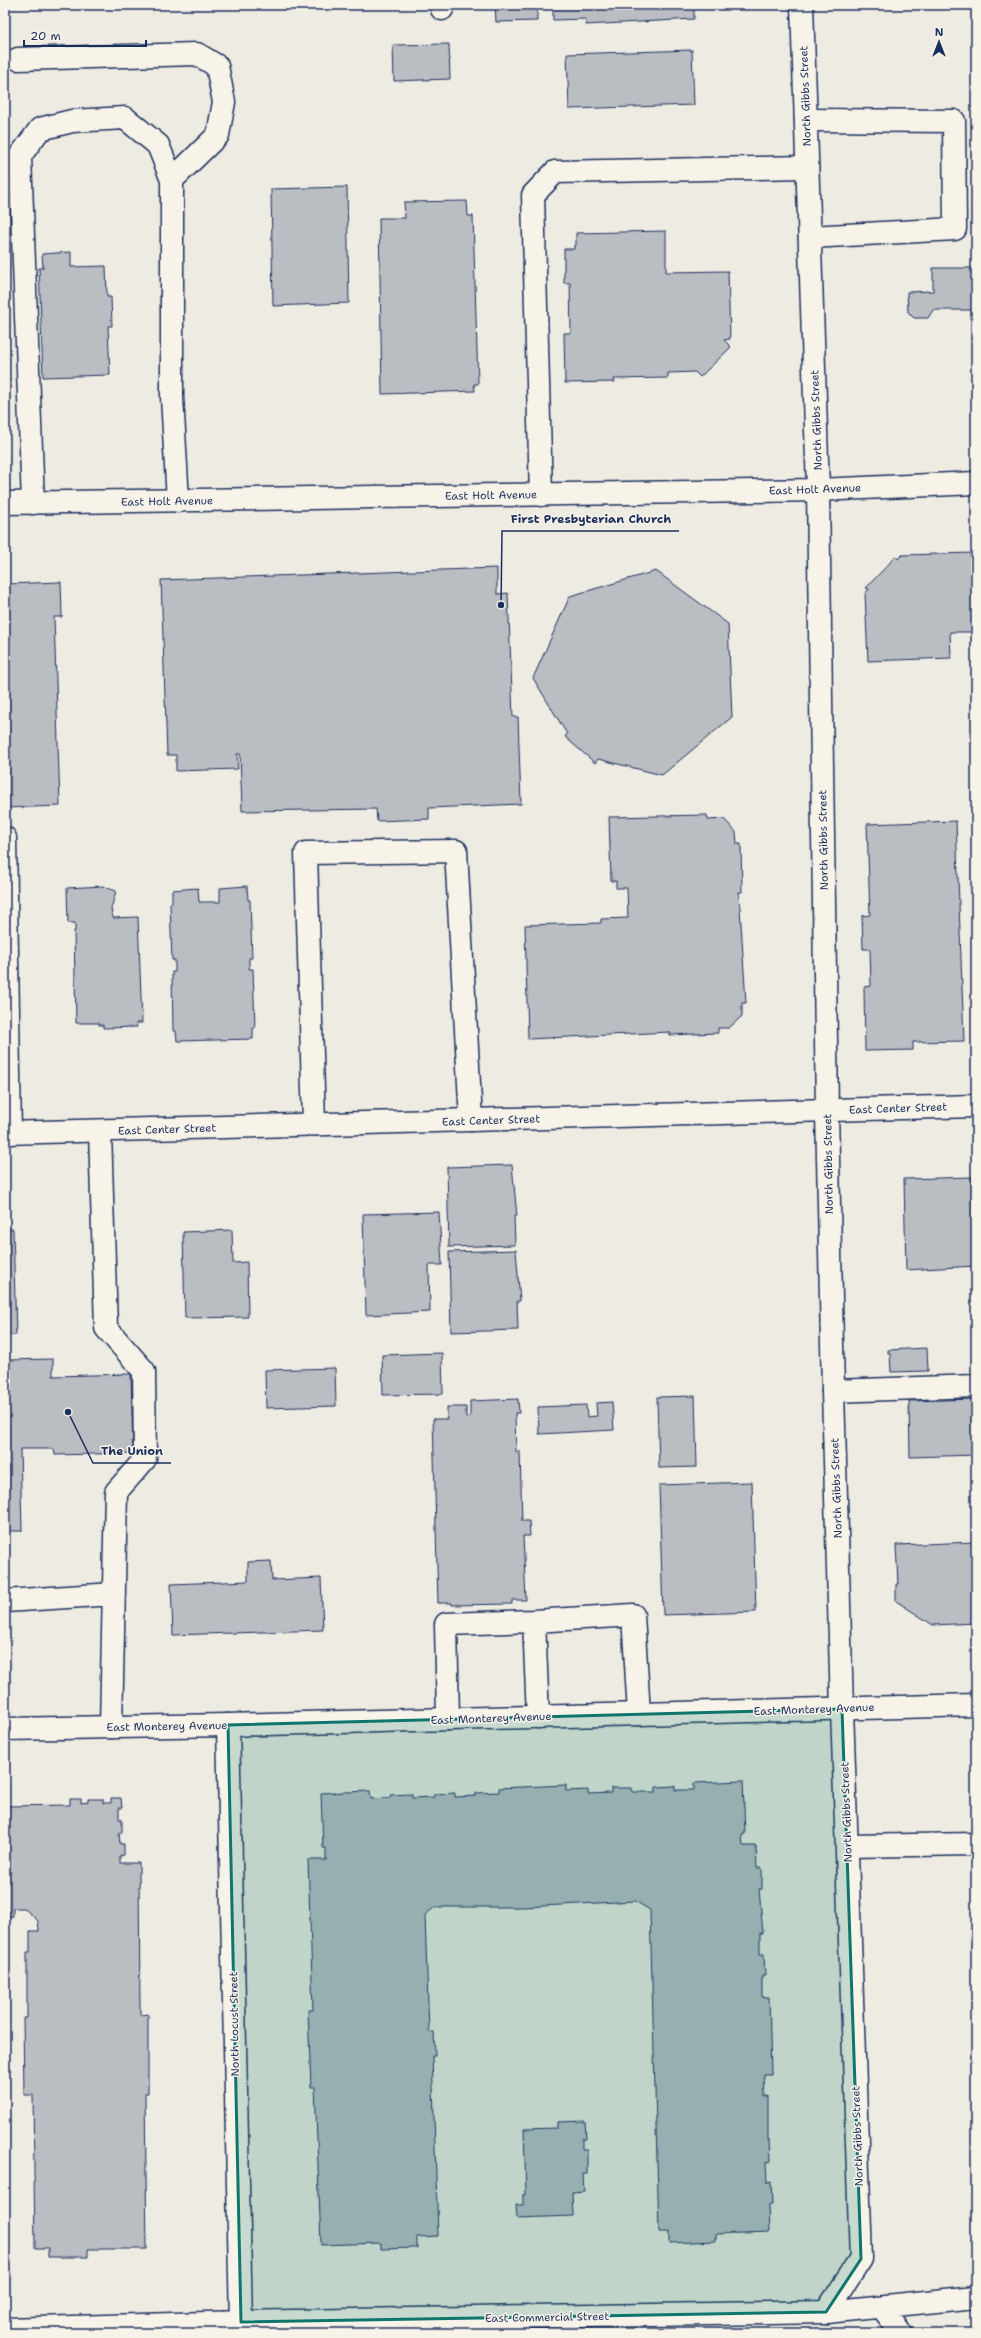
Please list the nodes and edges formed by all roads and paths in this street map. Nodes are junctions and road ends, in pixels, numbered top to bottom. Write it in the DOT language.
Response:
graph roads {
  1 [pos="802,5"];
  2 [pos="18,59"];
  3 [pos="806,120"];
  4 [pos="807,167"];
  5 [pos="172,180"];
  6 [pos="810,237"];
  7 [pos="976,483"];
  8 [pos="818,490"];
  9 [pos="540,495"];
  10 [pos="178,501"];
  11 [pos="5,503"];
  12 [pos="33,503"];
  13 [pos="5,838"];
  14 [pos="976,1106"];
  15 [pos="826,1111"];
  16 [pos="471,1120"];
  17 [pos="314,1124"];
  18 [pos="100,1131"];
  19 [pos="8,1133"];
  20 [pos="976,1386"];
  21 [pos="833,1390"];
  22 [pos="114,1594"];
  23 [pos="5,1601"];
  24 [pos="534,1621"];
  25 [pos="976,1705"];
  26 [pos="842,1708"];
  27 [pos="639,1714"];
  28 [pos="538,1717"];
  29 [pos="448,1719"];
  30 [pos="228,1725"];
  31 [pos="111,1727"];
  32 [pos="5,1729"];
  33 [pos="976,1844"];
  34 [pos="848,1846"];
  35 [pos="976,2297"];
  36 [pos="882,2307"];
  37 [pos="826,2312"];
  38 [pos="241,2328"];
  39 [pos="5,2329"];
  40 [pos="901,2333"];
  1 -- 3 [label="street, North Gibbs Street"];
  2 -- 5 [label="street"];
  3 -- 4 [label="street, North Gibbs Street"];
  3 -- 6 [label="street"];
  4 -- 6 [label="street, North Gibbs Street"];
  4 -- 9 [label="street"];
  5 -- 10 [label="street"];
  5 -- 12 [label="street"];
  6 -- 8 [label="street, North Gibbs Street"];
  7 -- 8 [label="street, East Holt Avenue"];
  8 -- 9 [label="street, East Holt Avenue"];
  8 -- 15 [label="street, North Gibbs Street"];
  9 -- 10 [label="street, East Holt Avenue"];
  10 -- 12 [label="street, East Holt Avenue"];
  11 -- 12 [label="street, East Holt Avenue"];
  13 -- 19 [label="street"];
  14 -- 15 [label="street, East Center Street"];
  15 -- 16 [label="street, East Center Street"];
  15 -- 21 [label="street, North Gibbs Street"];
  16 -- 17 [label="street, East Center Street"];
  16 -- 17 [label="street"];
  17 -- 18 [label="street, East Center Street"];
  18 -- 19 [label="street, East Center Street"];
  18 -- 22 [label="street"];
  20 -- 21 [label="street"];
  21 -- 26 [label="street, North Gibbs Street"];
  22 -- 23 [label="street"];
  22 -- 31 [label="street"];
  24 -- 27 [label="street"];
  24 -- 28 [label="street"];
  24 -- 29 [label="street"];
  25 -- 26 [label="street, East Monterey Avenue"];
  26 -- 27 [label="street, East Monterey Avenue"];
  26 -- 34 [label="street, North Gibbs Street"];
  27 -- 28 [label="street, East Monterey Avenue"];
  28 -- 29 [label="street, East Monterey Avenue"];
  29 -- 30 [label="street, East Monterey Avenue"];
  30 -- 31 [label="street, East Monterey Avenue"];
  30 -- 38 [label="street, North Locust Street"];
  31 -- 32 [label="street, East Monterey Avenue"];
  33 -- 34 [label="street"];
  34 -- 37 [label="street, North Gibbs Street"];
  35 -- 36 [label="street, East Commercial Street"];
  36 -- 37 [label="street, East Commercial Street"];
  36 -- 40 [label="street"];
  37 -- 38 [label="street, East Commercial Street"];
  38 -- 39 [label="street, East Commercial Street"];
}
